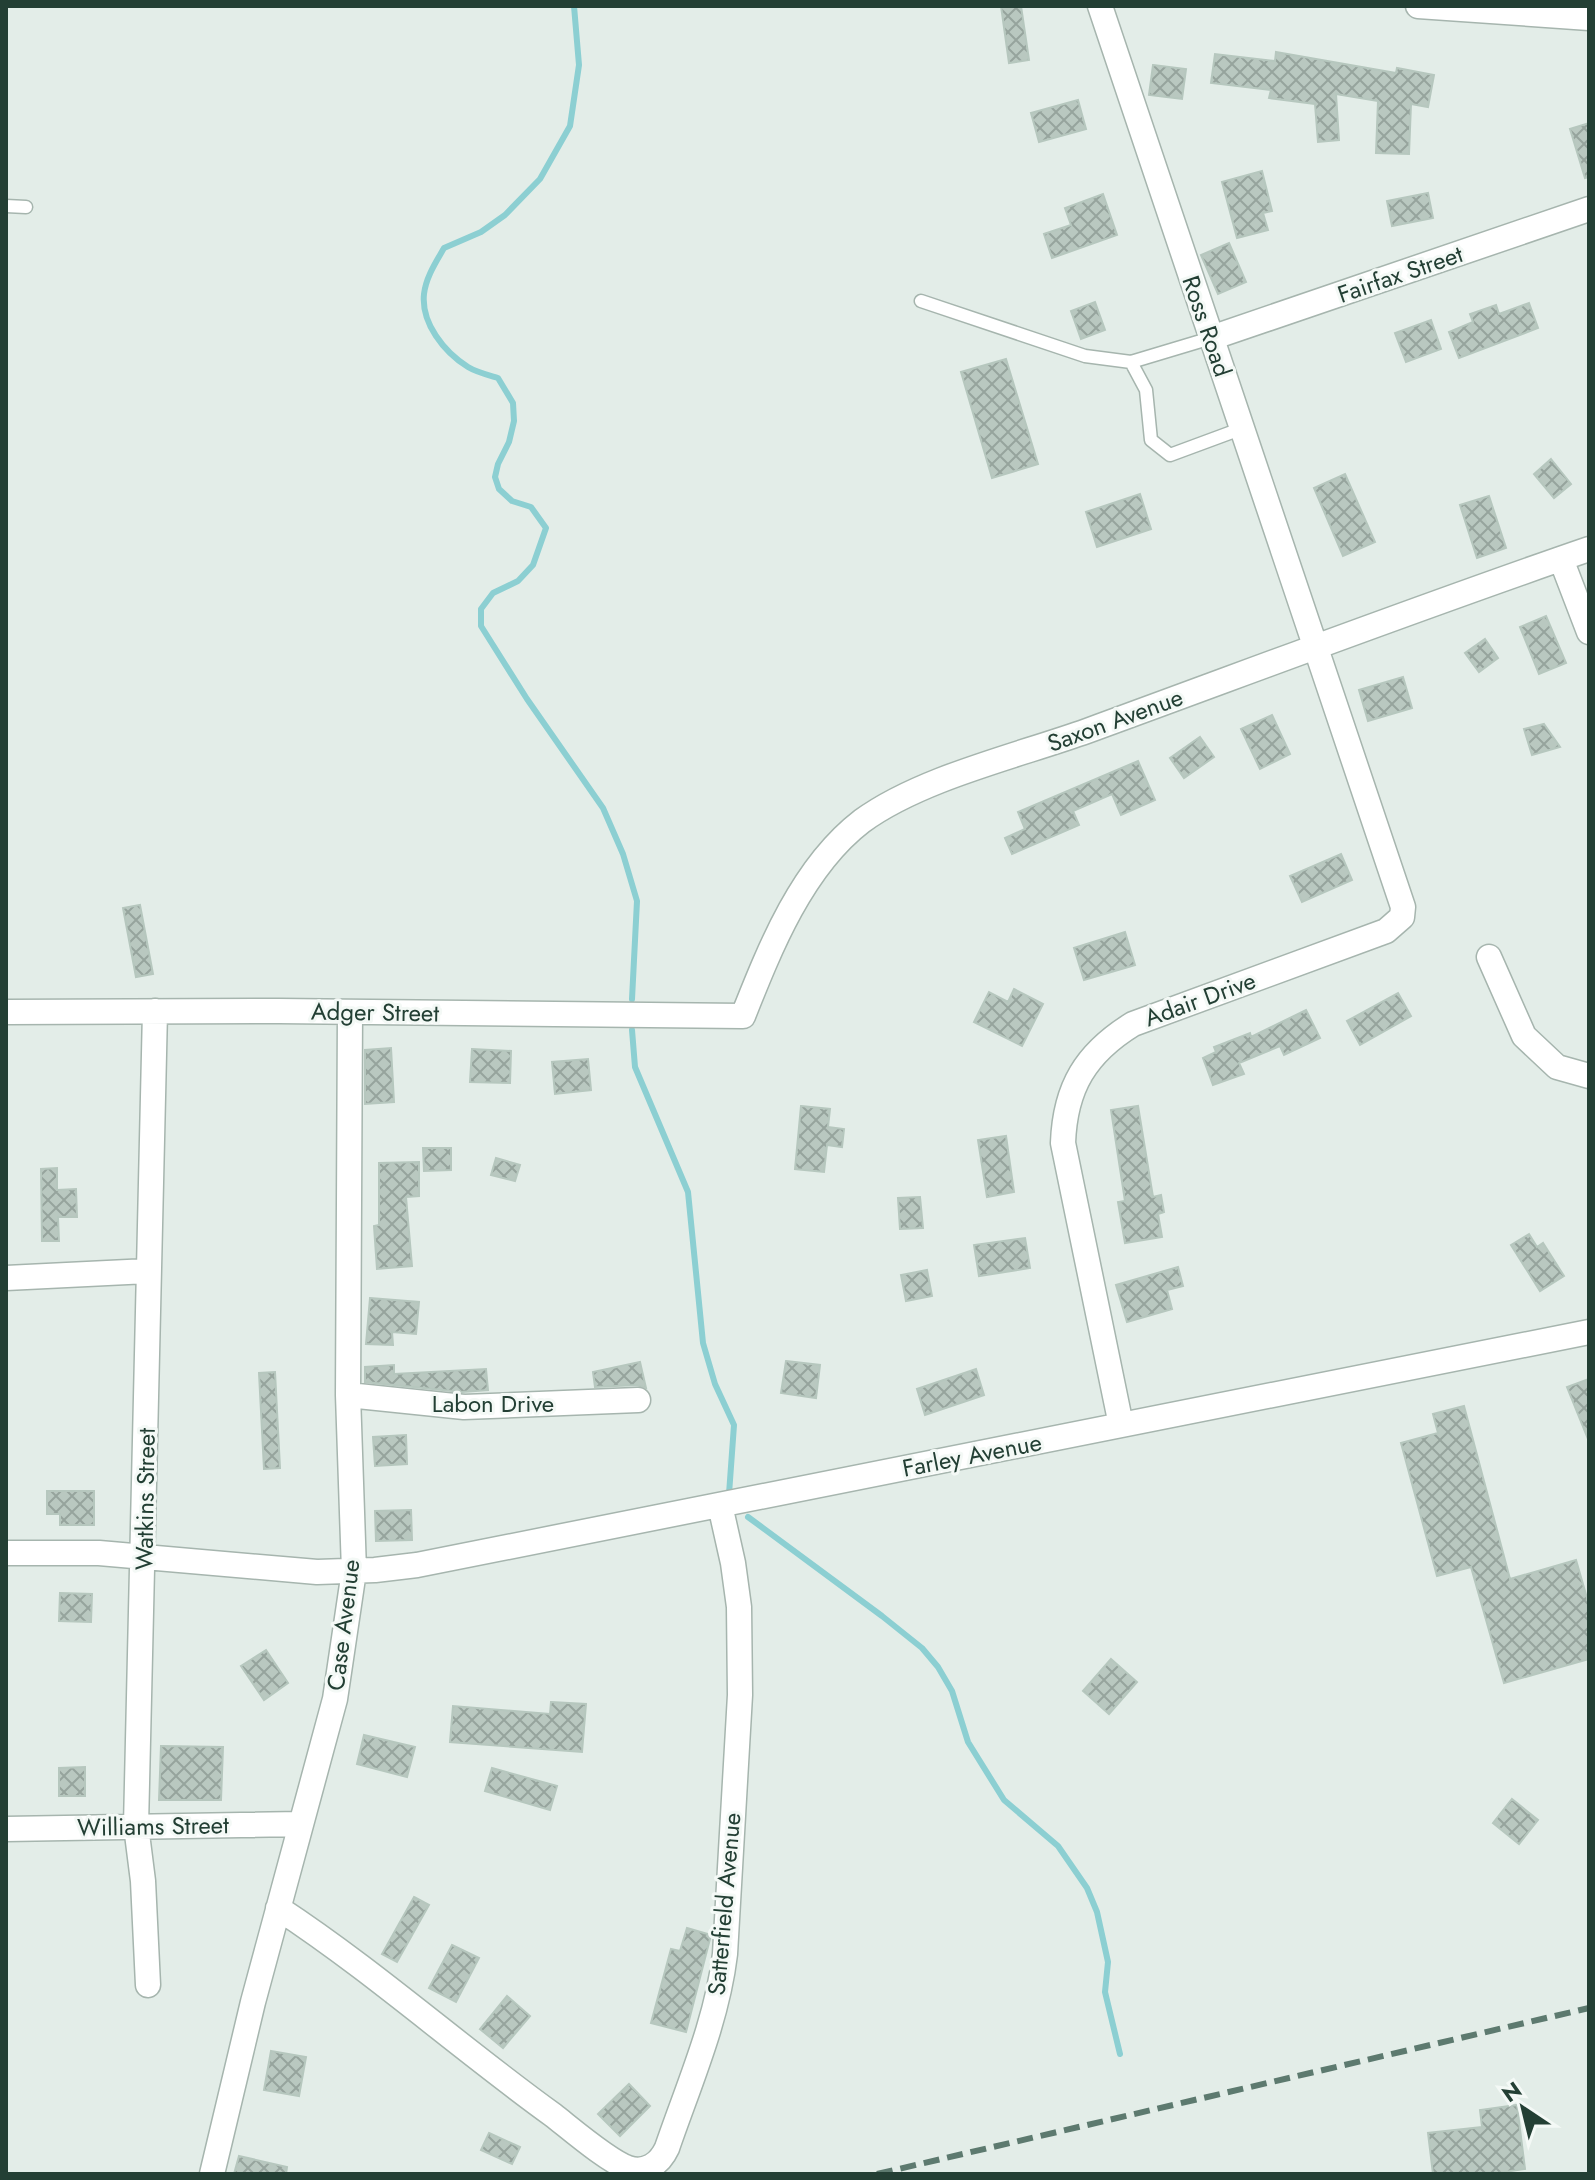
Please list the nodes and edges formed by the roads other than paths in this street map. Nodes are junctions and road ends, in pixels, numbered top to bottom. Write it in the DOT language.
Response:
graph roads {
  1 [pos="1100,6"];
  2 [pos="1418,6"];
  3 [pos="1468,8"];
  4 [pos="1575,14"];
  5 [pos="6,206"];
  6 [pos="26,207"];
  7 [pos="1589,209"];
  8 [pos="921,301"];
  9 [pos="1211,338"];
  10 [pos="1131,362"];
  11 [pos="1243,428"];
  12 [pos="1589,549"];
  13 [pos="1561,559"];
  14 [pos="1589,632"];
  15 [pos="1316,645"];
  16 [pos="1489,957"];
  17 [pos="155,1011"];
  18 [pos="6,1012"];
  19 [pos="350,1012"];
  20 [pos="743,1016"];
  21 [pos="1589,1076"];
  22 [pos="148,1271"];
  23 [pos="6,1278"];
  24 [pos="1589,1332"];
  25 [pos="348,1395"];
  26 [pos="638,1400"];
  27 [pos="1121,1425"];
  28 [pos="720,1505"];
  29 [pos="6,1553"];
  30 [pos="143,1556"];
  31 [pos="354,1571"];
  32 [pos="301,1824"];
  33 [pos="136,1826"];
  34 [pos="6,1829"];
  35 [pos="278,1908"];
  36 [pos="148,1985"];
  37 [pos="212,2174"];
  1 -- 9 [label="street, Ross Road"];
  2 -- 3 [label="street"];
  3 -- 4 [label="street"];
  5 -- 6 [label="lane"];
  7 -- 9 [label="street, Fairfax Street"];
  8 -- 10 [label="lane"];
  9 -- 10 [label="lane"];
  9 -- 11 [label="street, Ross Road"];
  10 -- 11 [label="lane"];
  11 -- 15 [label="street, Ross Road"];
  12 -- 13 [label="street, Saxon Avenue"];
  13 -- 14 [label="street"];
  13 -- 15 [label="street, Saxon Avenue"];
  15 -- 20 [label="street, Saxon Avenue"];
  15 -- 27 [label="street, Adair Drive"];
  16 -- 21 [label="street"];
  17 -- 18 [label="street, Adger Street"];
  17 -- 19 [label="street, Adger Street"];
  17 -- 22 [label="street, Watkins Street"];
  19 -- 20 [label="street, Adger Street"];
  19 -- 25 [label="street, Case Avenue"];
  22 -- 23 [label="street"];
  22 -- 30 [label="street, Watkins Street"];
  24 -- 27 [label="street, Farley Avenue"];
  25 -- 26 [label="street, Labon Drive"];
  25 -- 31 [label="street, Case Avenue"];
  27 -- 28 [label="street, Farley Avenue"];
  28 -- 31 [label="street, Farley Avenue"];
  28 -- 35 [label="street, Satterfield Avenue"];
  29 -- 30 [label="street, Farley Avenue"];
  30 -- 31 [label="street, Farley Avenue"];
  30 -- 33 [label="street, Watkins Street"];
  31 -- 32 [label="street, Case Avenue"];
  32 -- 33 [label="street, Williams Street"];
  32 -- 35 [label="street, Case Avenue"];
  33 -- 34 [label="street, Williams Street"];
  33 -- 36 [label="street, Watkins Street"];
  35 -- 37 [label="street, Case Avenue"];
}
